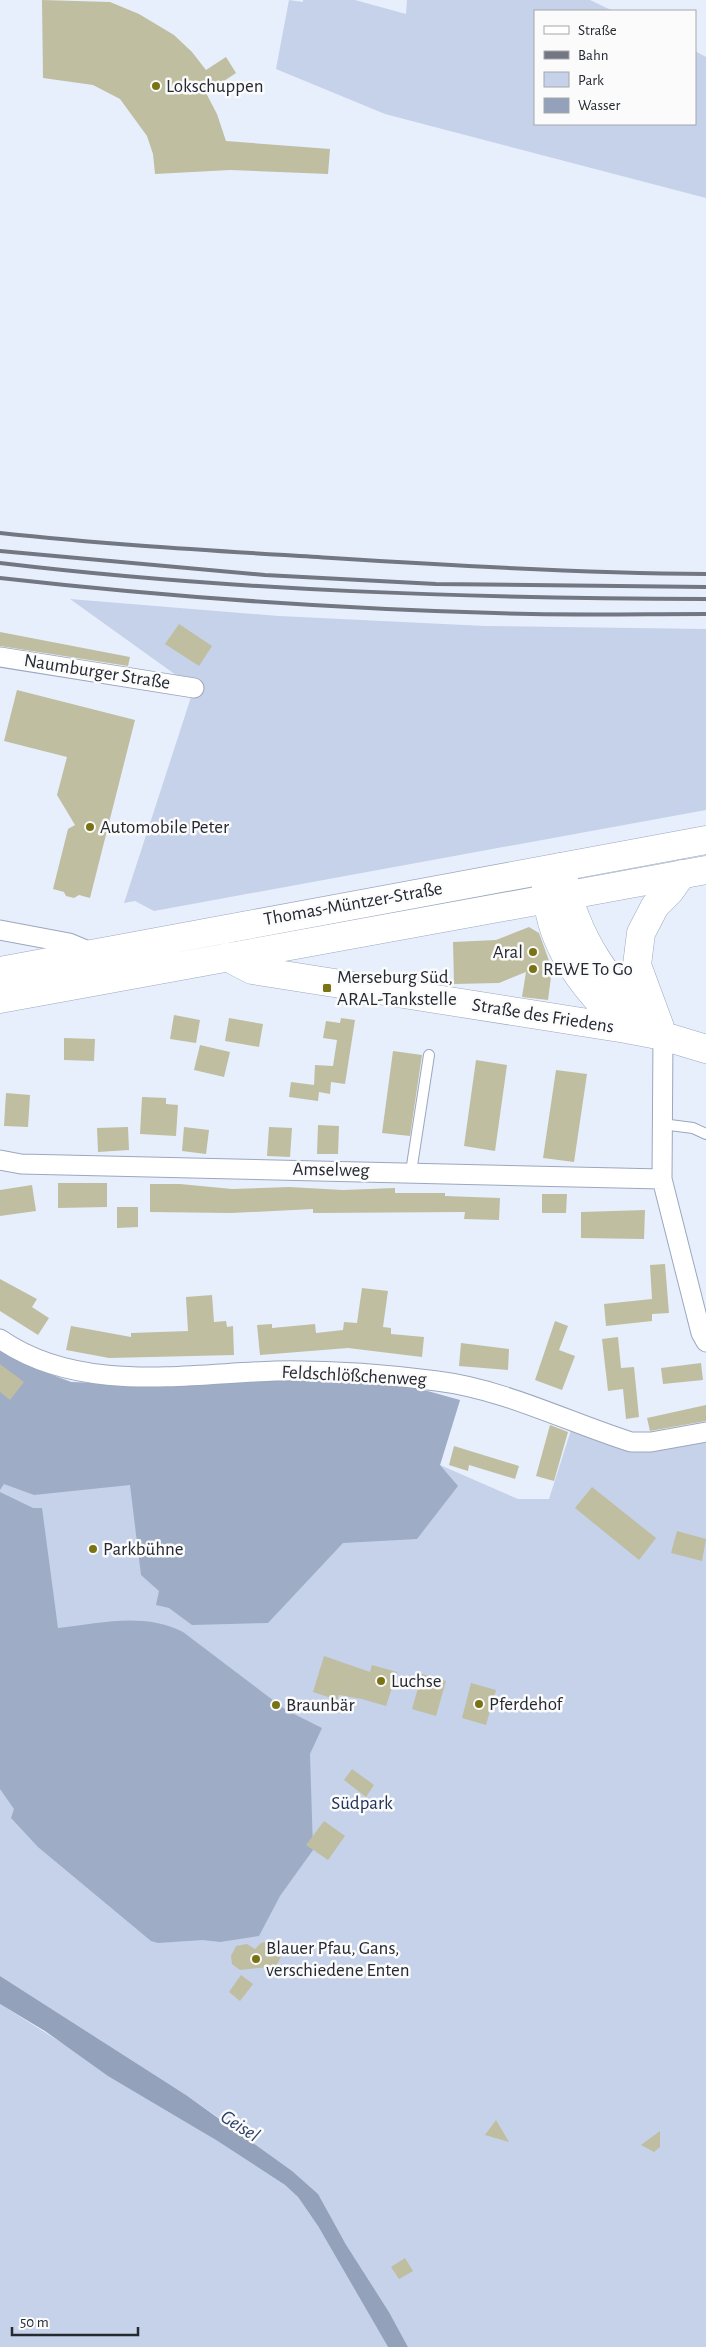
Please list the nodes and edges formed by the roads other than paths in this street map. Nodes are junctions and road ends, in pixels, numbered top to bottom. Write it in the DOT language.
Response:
graph roads {
  1 [pos="0,657"];
  2 [pos="194,688"];
  3 [pos="706,840"];
  4 [pos="552,868"];
  5 [pos="694,872"];
  6 [pos="557,897"];
  7 [pos="7,931"];
  8 [pos="97,954"];
  9 [pos="226,957"];
  10 [pos="0,971"];
  11 [pos="0,999"];
  12 [pos="626,1029"];
  13 [pos="663,1036"];
  14 [pos="706,1049"];
  15 [pos="429,1055"];
  16 [pos="662,1124"];
  17 [pos="706,1134"];
  18 [pos="0,1161"];
  19 [pos="410,1172"];
  20 [pos="662,1179"];
  21 [pos="0,1339"];
  22 [pos="706,1342"];
  23 [pos="706,1432"];
  1 -- 2 [label="street, Naumburger Straße"];
  3 -- 4 [label="main road, Thomas-Müntzer-Straße"];
  4 -- 6 [label="main road, Straße des Friedens"];
  4 -- 8 [label="main road, Thomas-Müntzer-Straße"];
  5 -- 6 [label="main road, Thomas-Müntzer-Straße"];
  5 -- 13 [label="main road"];
  6 -- 9 [label="main road, Thomas-Müntzer-Straße"];
  6 -- 12 [label="main road, Straße des Friedens"];
  6 -- 13 [label="main road, Straße des Friedens"];
  7 -- 8 [label="street"];
  8 -- 10 [label="main road, Thomas-Müntzer-Straße"];
  9 -- 11 [label="main road"];
  9 -- 12 [label="main road, Straße des Friedens"];
  12 -- 13 [label="main road, Straße des Friedens"];
  13 -- 14 [label="main road, Straße des Friedens"];
  13 -- 16 [label="street"];
  15 -- 19 [label="lane"];
  16 -- 17 [label="lane"];
  16 -- 20 [label="street"];
  18 -- 19 [label="street, Amselweg"];
  19 -- 20 [label="street, Amselweg"];
  20 -- 22 [label="street"];
  21 -- 23 [label="street, Feldschlößchenweg"];
}
